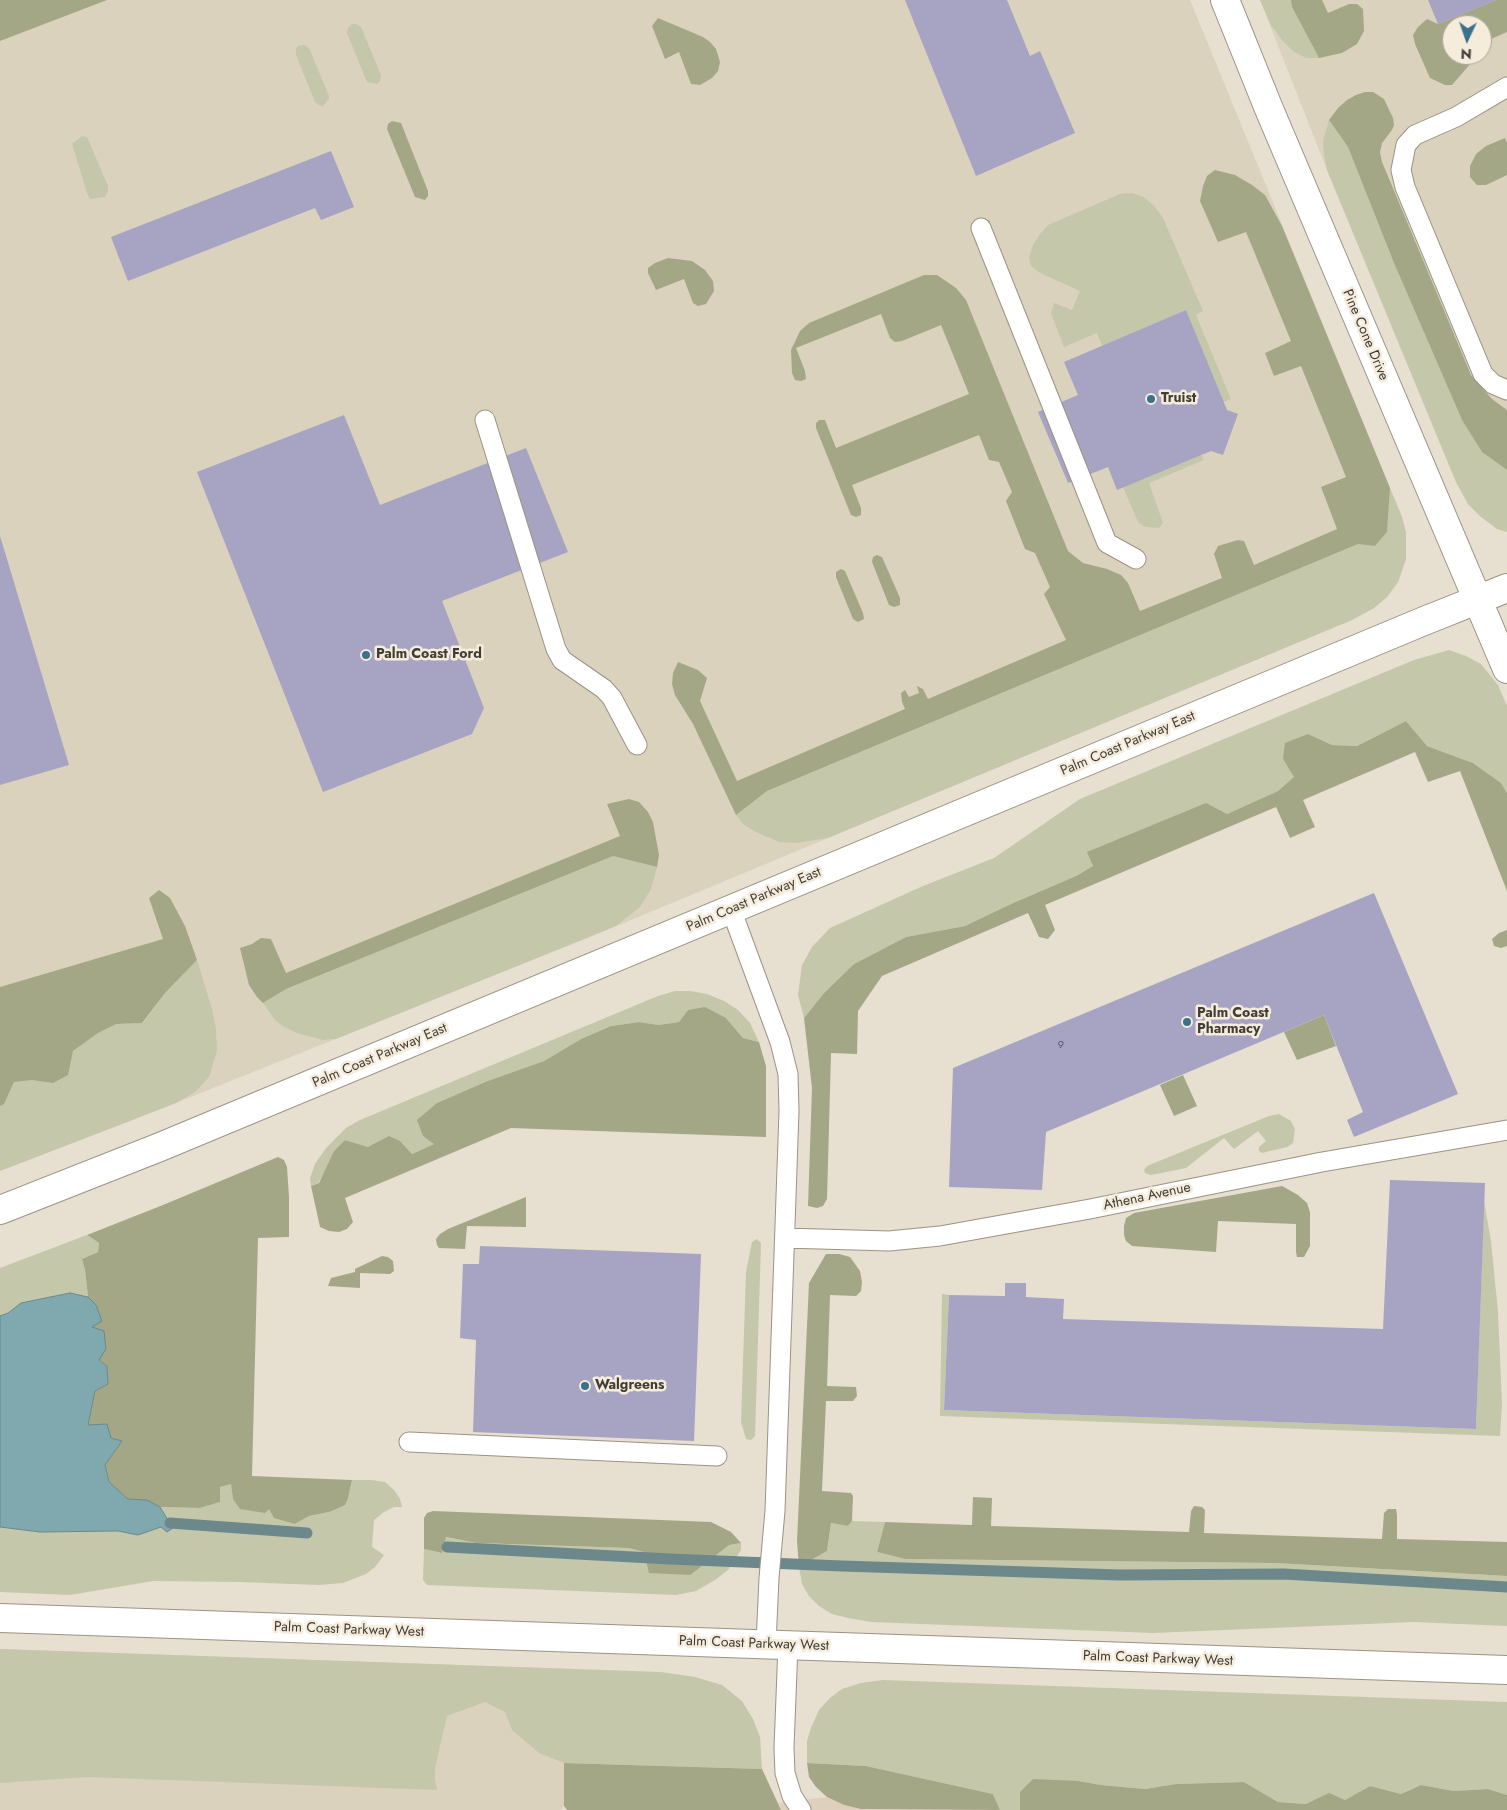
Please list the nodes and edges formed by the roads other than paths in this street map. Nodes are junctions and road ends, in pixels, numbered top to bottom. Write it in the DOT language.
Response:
graph roads {
  1 [pos="1225,0"];
  2 [pos="1507,87"];
  3 [pos="980,228"];
  4 [pos="1507,390"];
  5 [pos="484,420"];
  6 [pos="1136,559"];
  7 [pos="1507,588"];
  8 [pos="1478,600"];
  9 [pos="1507,669"];
  10 [pos="637,744"];
  11 [pos="731,909"];
  12 [pos="1507,1130"];
  13 [pos="0,1210"];
  14 [pos="785,1238"];
  15 [pos="409,1442"];
  16 [pos="717,1456"];
  17 [pos="0,1618"];
  18 [pos="777,1645"];
  19 [pos="1507,1670"];
  20 [pos="801,1810"];
  1 -- 8 [label="main road, Pine Cone Drive"];
  2 -- 4 [label="lane"];
  3 -- 6 [label="lane"];
  5 -- 10 [label="lane"];
  7 -- 8 [label="main road, Palm Coast Parkway East"];
  8 -- 9 [label="main road, Pine Cone Drive"];
  8 -- 11 [label="main road, Palm Coast Parkway East"];
  11 -- 13 [label="main road, Palm Coast Parkway East"];
  11 -- 14 [label="lane"];
  12 -- 14 [label="lane, Athena Avenue"];
  14 -- 18 [label="lane"];
  15 -- 16 [label="lane"];
  17 -- 18 [label="main road, Palm Coast Parkway West"];
  18 -- 19 [label="main road, Palm Coast Parkway West"];
  18 -- 20 [label="lane"];
}
